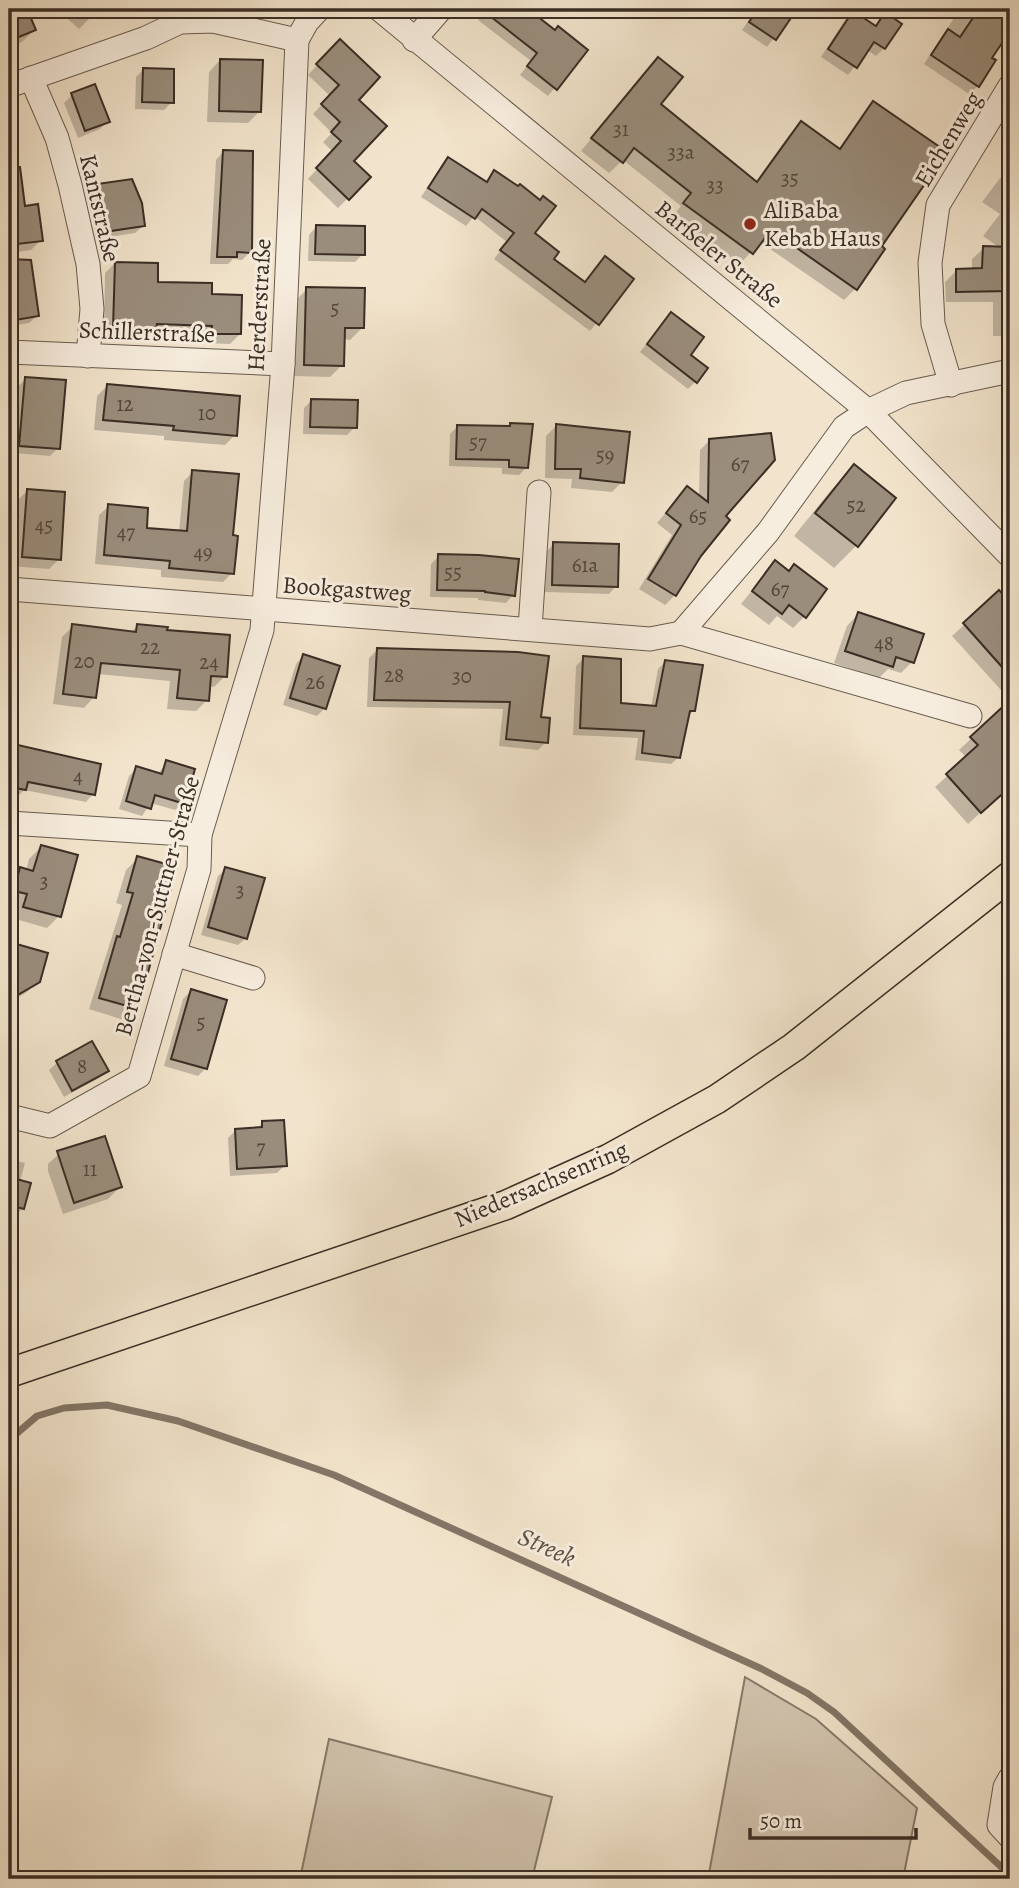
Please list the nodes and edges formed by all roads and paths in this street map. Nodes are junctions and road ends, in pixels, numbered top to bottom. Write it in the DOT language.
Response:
graph roads {
  1 [pos="319,9"];
  2 [pos="379,9"];
  3 [pos="441,9"];
  4 [pos="297,40"];
  5 [pos="414,40"];
  6 [pos="31,78"];
  7 [pos="9,86"];
  8 [pos="1010,86"];
  9 [pos="9,352"];
  10 [pos="88,356"];
  11 [pos="283,364"];
  12 [pos="1010,371"];
  13 [pos="951,385"];
  14 [pos="868,411"];
  15 [pos="539,492"];
  16 [pos="1010,556"];
  17 [pos="9,589"];
  18 [pos="264,610"];
  19 [pos="530,629"];
  20 [pos="681,633"];
  21 [pos="971,716"];
  22 [pos="9,823"];
  23 [pos="200,835"];
  24 [pos="1010,876"];
  25 [pos="174,954"];
  26 [pos="253,978"];
  27 [pos="9,1116"];
  28 [pos="9,1373"];
  29 [pos="1010,1778"];
  30 [pos="1010,1837"];
  1 -- 4 [label="street"];
  2 -- 5 [label="street, Barßeler Straße"];
  3 -- 5 [label="street"];
  4 -- 6 [label="street"];
  4 -- 11 [label="street, Herderstraße"];
  5 -- 14 [label="street, Barßeler Straße"];
  6 -- 7 [label="street"];
  6 -- 10 [label="street, Kantstraße"];
  8 -- 13 [label="street, Eichenweg"];
  9 -- 10 [label="street, Schillerstraße"];
  10 -- 11 [label="street, Schillerstraße"];
  11 -- 18 [label="street, Herderstraße"];
  12 -- 13 [label="street"];
  13 -- 14 [label="street"];
  14 -- 16 [label="street, Barßeler Straße"];
  14 -- 20 [label="street"];
  15 -- 19 [label="street"];
  17 -- 18 [label="street, Bookgastweg"];
  18 -- 19 [label="street, Bookgastweg"];
  18 -- 23 [label="street, Bertha-von-Suttner-Straße"];
  19 -- 20 [label="street, Bookgastweg"];
  20 -- 21 [label="street, Bookgastweg"];
  22 -- 23 [label="street"];
  23 -- 25 [label="street, Bertha-von-Suttner-Straße"];
  24 -- 28 [label="main road, Niedersachsenring"];
  25 -- 26 [label="street"];
  25 -- 27 [label="street, Bertha-von-Suttner-Straße"];
  29 -- 30 [label="street"];
}
